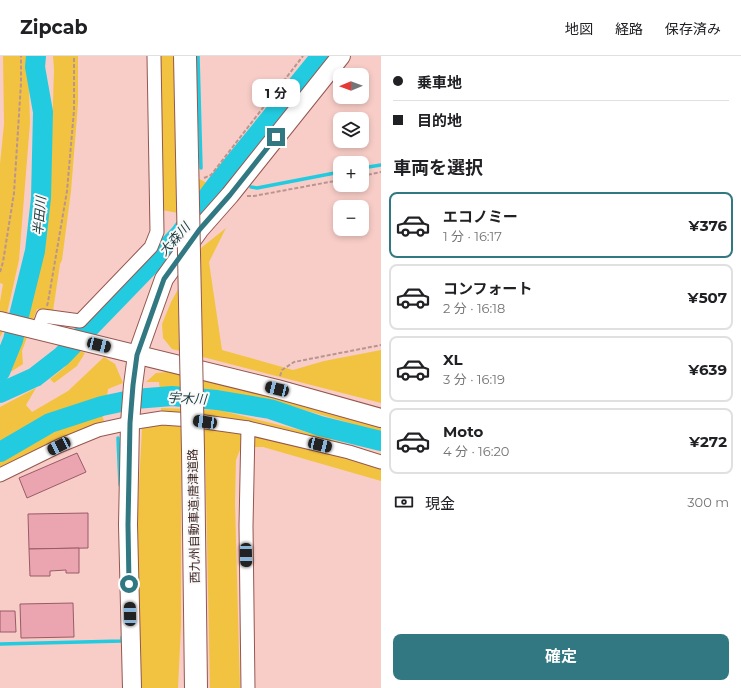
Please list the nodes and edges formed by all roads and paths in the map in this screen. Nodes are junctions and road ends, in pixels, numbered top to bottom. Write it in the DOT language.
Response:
graph roads {
  1 [pos="21,56"];
  2 [pos="74,56"];
  3 [pos="154,56"];
  4 [pos="184,56"];
  5 [pos="303,56"];
  6 [pos="341,56"];
  7 [pos="381,172"];
  8 [pos="369,175"];
  9 [pos="199,177"];
  10 [pos="333,181"];
  11 [pos="230,195"];
  12 [pos="0,272"];
  13 [pos="0,321"];
  14 [pos="37,325"];
  15 [pos="381,345"];
  16 [pos="137,355"];
  17 [pos="277,389"];
  18 [pos="381,418"];
  19 [pos="130,423"];
  20 [pos="248,428"];
  21 [pos="381,462"];
  22 [pos="0,474"];
  23 [pos="132,688"];
  24 [pos="196,688"];
  25 [pos="248,688"];
  1 -- 12 [label="path"];
  2 -- 14 [label="path"];
  3 -- 14 [label="street"];
  4 -- 24 [label="highway, 西九州自動車道;唐津道路, bridge"];
  5 -- 9 [label="path"];
  6 -- 11 [label="street"];
  7 -- 8 [label="path"];
  10 -- 11 [label="path"];
  11 -- 16 [label="street"];
  13 -- 14 [label="street"];
  14 -- 16 [label="street"];
  15 -- 17 [label="path"];
  16 -- 17 [label="street"];
  16 -- 19 [label="street"];
  17 -- 18 [label="street"];
  19 -- 20 [label="street"];
  19 -- 22 [label="street"];
  19 -- 23 [label="street"];
  20 -- 21 [label="street"];
  20 -- 25 [label="street"];
}
